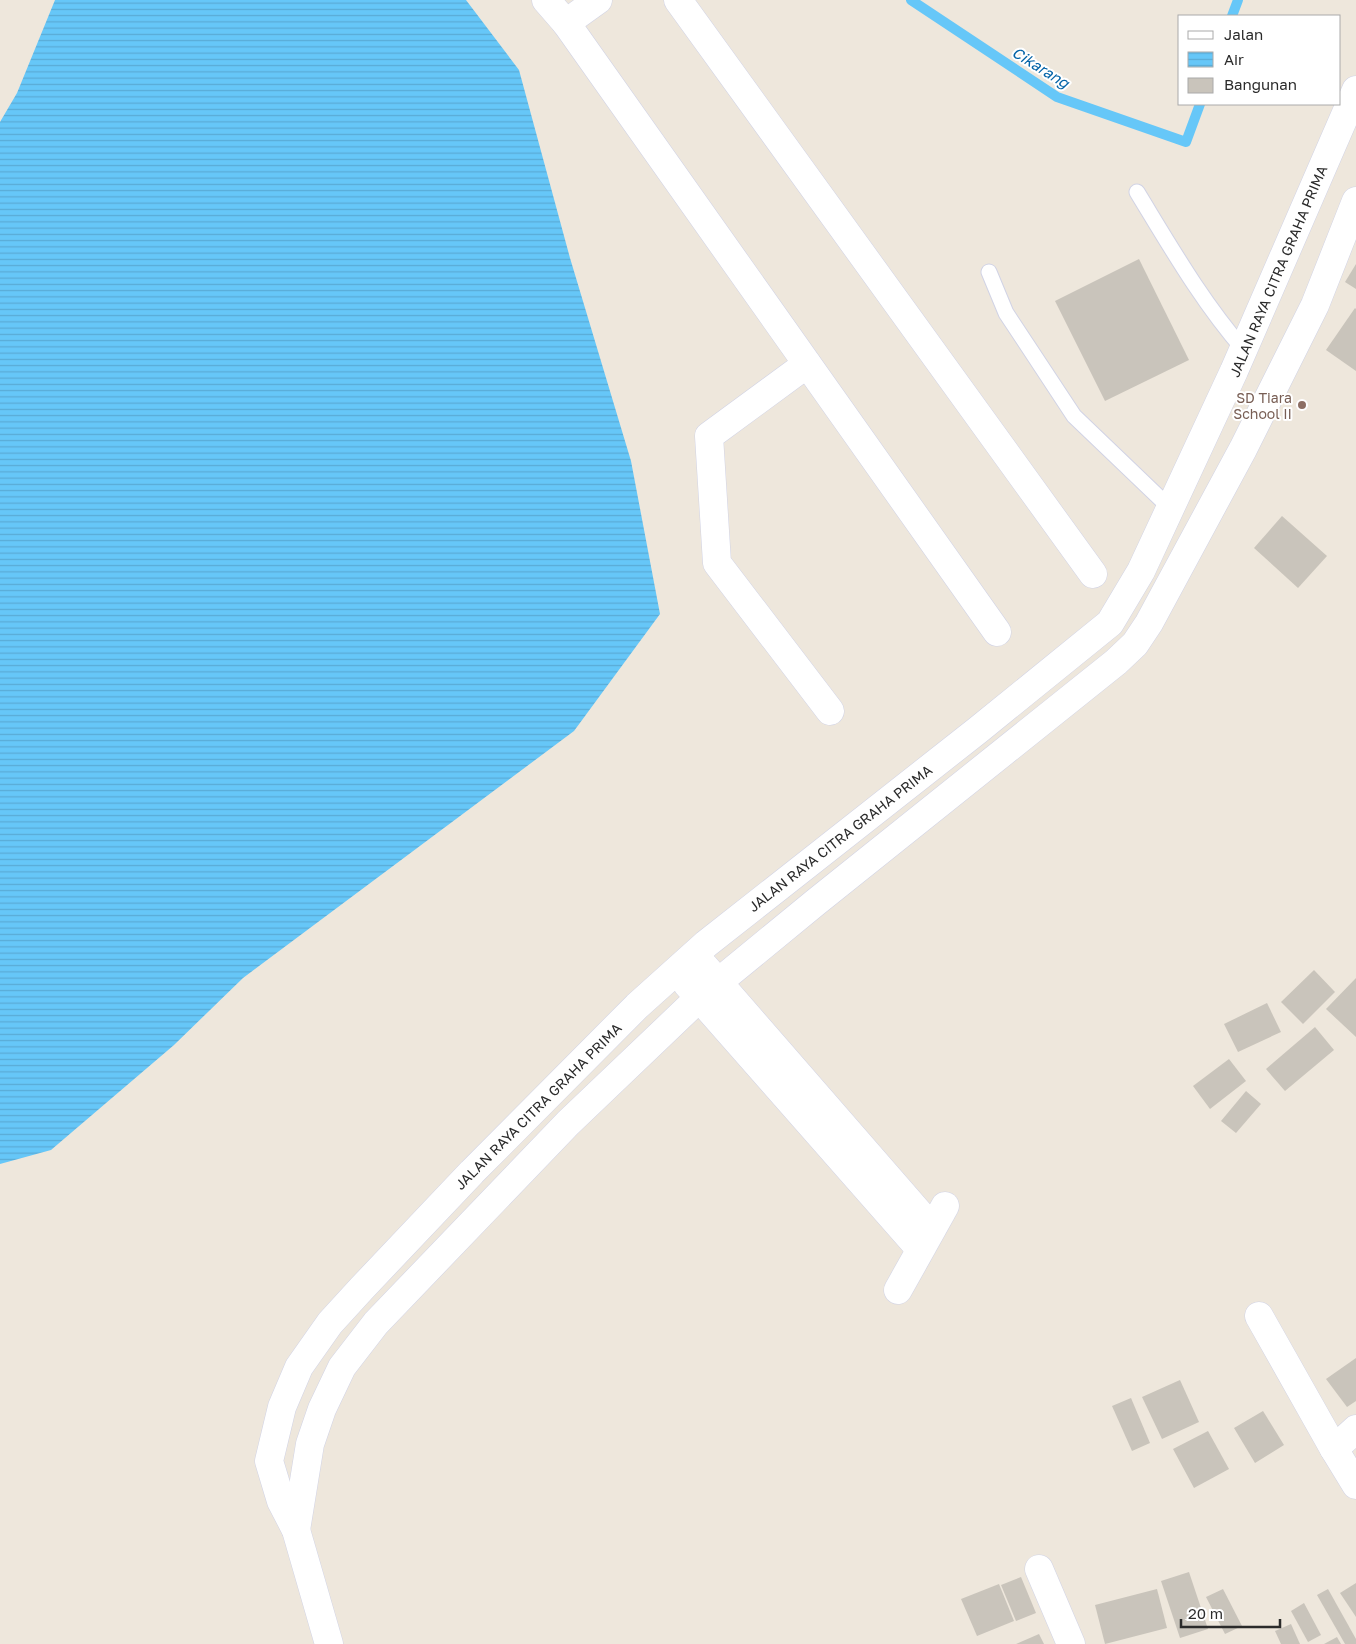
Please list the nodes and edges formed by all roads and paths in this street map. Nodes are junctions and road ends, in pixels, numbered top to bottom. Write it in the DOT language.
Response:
graph roads {
  1 [pos="546,0"];
  2 [pos="598,0"];
  3 [pos="678,0"];
  4 [pos="566,23"];
  5 [pos="1356,90"];
  6 [pos="1137,192"];
  7 [pos="1356,201"];
  8 [pos="989,272"];
  9 [pos="1244,350"];
  10 [pos="807,364"];
  11 [pos="1205,433"];
  12 [pos="1242,449"];
  13 [pos="1170,508"];
  14 [pos="1093,574"];
  15 [pos="997,632"];
  16 [pos="830,711"];
  17 [pos="685,962"];
  18 [pos="708,990"];
  19 [pos="898,1290"];
  20 [pos="1259,1316"];
  21 [pos="1356,1429"];
  22 [pos="1334,1449"];
  23 [pos="1356,1485"];
  24 [pos="296,1530"];
  25 [pos="1039,1569"];
  26 [pos="329,1644"];
  27 [pos="1072,1644"];
  1 -- 4 [label="street"];
  2 -- 4 [label="street"];
  3 -- 14 [label="street"];
  4 -- 10 [label="street"];
  5 -- 9 [label="street, JALAN RAYA CITRA GRAHA PRIMA"];
  6 -- 9 [label="lane"];
  7 -- 12 [label="street, JALAN RAYA CITRA GRAHA PRIMA"];
  8 -- 13 [label="lane"];
  9 -- 11 [label="street, JALAN RAYA CITRA GRAHA PRIMA"];
  10 -- 15 [label="street"];
  10 -- 16 [label="street"];
  11 -- 12 [label="street"];
  11 -- 13 [label="street, JALAN RAYA CITRA GRAHA PRIMA"];
  12 -- 18 [label="street, JALAN RAYA CITRA GRAHA PRIMA"];
  13 -- 17 [label="street, JALAN RAYA CITRA GRAHA PRIMA"];
  17 -- 18 [label="street"];
  17 -- 24 [label="street, JALAN RAYA CITRA GRAHA PRIMA"];
  18 -- 19 [label="street"];
  18 -- 24 [label="street, JALAN RAYA CITRA GRAHA PRIMA"];
  20 -- 22 [label="street"];
  21 -- 22 [label="street"];
  22 -- 23 [label="street"];
  24 -- 26 [label="street, JALAN RAYA CITRA GRAHA PRIMA"];
  25 -- 27 [label="street"];
}
